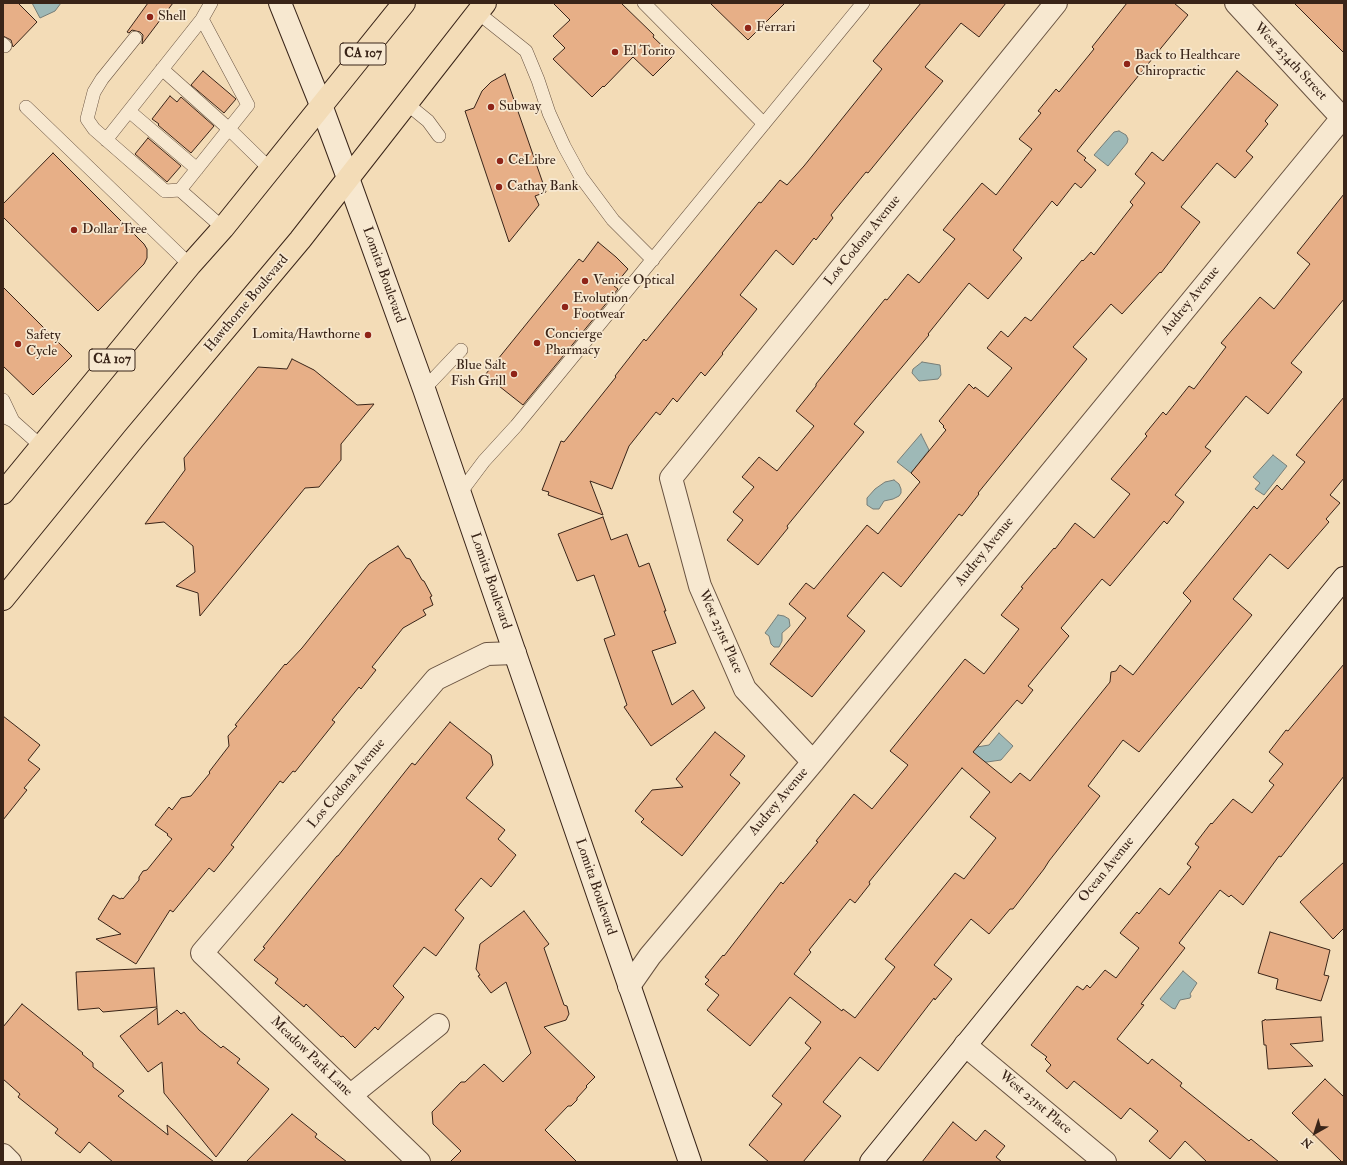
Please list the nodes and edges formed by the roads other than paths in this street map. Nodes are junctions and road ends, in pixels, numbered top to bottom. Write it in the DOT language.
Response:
graph roads {
  1 [pos="211,3"];
  2 [pos="280,3"];
  3 [pos="404,3"];
  4 [pos="644,3"];
  5 [pos="863,3"];
  6 [pos="1056,3"];
  7 [pos="1236,3"];
  8 [pos="481,7"];
  9 [pos="202,19"];
  10 [pos="135,38"];
  11 [pos="162,70"];
  12 [pos="406,103"];
  13 [pos="321,105"];
  14 [pos="26,107"];
  15 [pos="129,111"];
  16 [pos="1343,119"];
  17 [pos="764,124"];
  18 [pos="229,129"];
  19 [pos="439,136"];
  20 [pos="106,140"];
  21 [pos="197,169"];
  22 [pos="270,169"];
  23 [pos="348,178"];
  24 [pos="180,190"];
  25 [pos="223,228"];
  26 [pos="653,260"];
  27 [pos="190,265"];
  28 [pos="461,350"];
  29 [pos="424,389"];
  30 [pos="3,400"];
  31 [pos="8,419"];
  32 [pos="41,446"];
  33 [pos="671,478"];
  34 [pos="3,493"];
  35 [pos="460,493"];
  36 [pos="1344,578"];
  37 [pos="3,599"];
  38 [pos="515,654"];
  39 [pos="813,762"];
  40 [pos="202,953"];
  41 [pos="629,986"];
  42 [pos="438,1025"];
  43 [pos="965,1045"];
  44 [pos="351,1095"];
  45 [pos="3,1155"];
  46 [pos="413,1160"];
  47 [pos="10,1162"];
  48 [pos="690,1162"];
  49 [pos="871,1162"];
  50 [pos="1105,1162"];
  1 -- 9 [label="lane"];
  2 -- 13 [label="street, Lomita Boulevard"];
  3 -- 13 [label="main road, CA 107"];
  4 -- 17 [label="lane"];
  5 -- 17 [label="lane"];
  6 -- 33 [label="street, Los Codona Avenue"];
  7 -- 16 [label="street, West 234th Street"];
  8 -- 12 [label="main road, Hawthorne Boulevard"];
  8 -- 26 [label="lane"];
  9 -- 11 [label="lane"];
  9 -- 18 [label="lane"];
  10 -- 20 [label="lane"];
  11 -- 15 [label="lane"];
  11 -- 18 [label="lane"];
  12 -- 19 [label="lane"];
  12 -- 23 [label="main road, Hawthorne Boulevard"];
  13 -- 22 [label="main road, CA 107"];
  13 -- 23 [label="street, Lomita Boulevard"];
  14 -- 27 [label="lane"];
  15 -- 20 [label="lane"];
  15 -- 21 [label="lane"];
  16 -- 39 [label="street, Audrey Avenue"];
  17 -- 26 [label="lane"];
  18 -- 21 [label="lane"];
  18 -- 22 [label="lane"];
  20 -- 24 [label="lane"];
  21 -- 24 [label="lane"];
  22 -- 25 [label="main road, CA 107"];
  23 -- 29 [label="street, Lomita Boulevard"];
  23 -- 37 [label="main road, Hawthorne Boulevard"];
  24 -- 25 [label="lane"];
  25 -- 27 [label="main road, CA 107"];
  26 -- 35 [label="lane"];
  27 -- 32 [label="main road, CA 107"];
  28 -- 29 [label="lane"];
  29 -- 35 [label="street, Lomita Boulevard"];
  30 -- 31 [label="lane"];
  31 -- 32 [label="lane"];
  32 -- 34 [label="main road, CA 107"];
  33 -- 39 [label="street, West 231st Place"];
  35 -- 38 [label="street, Lomita Boulevard"];
  36 -- 43 [label="street, Ocean Avenue"];
  38 -- 40 [label="street, Los Codona Avenue"];
  38 -- 41 [label="street, Lomita Boulevard"];
  39 -- 41 [label="street, Audrey Avenue"];
  40 -- 44 [label="street, Meadow Park Lane"];
  41 -- 48 [label="street, Lomita Boulevard"];
  42 -- 44 [label="street"];
  43 -- 49 [label="street, Ocean Avenue"];
  43 -- 50 [label="street, West 231st Place"];
  44 -- 46 [label="street, Meadow Park Lane"];
  45 -- 47 [label="street"];
}
